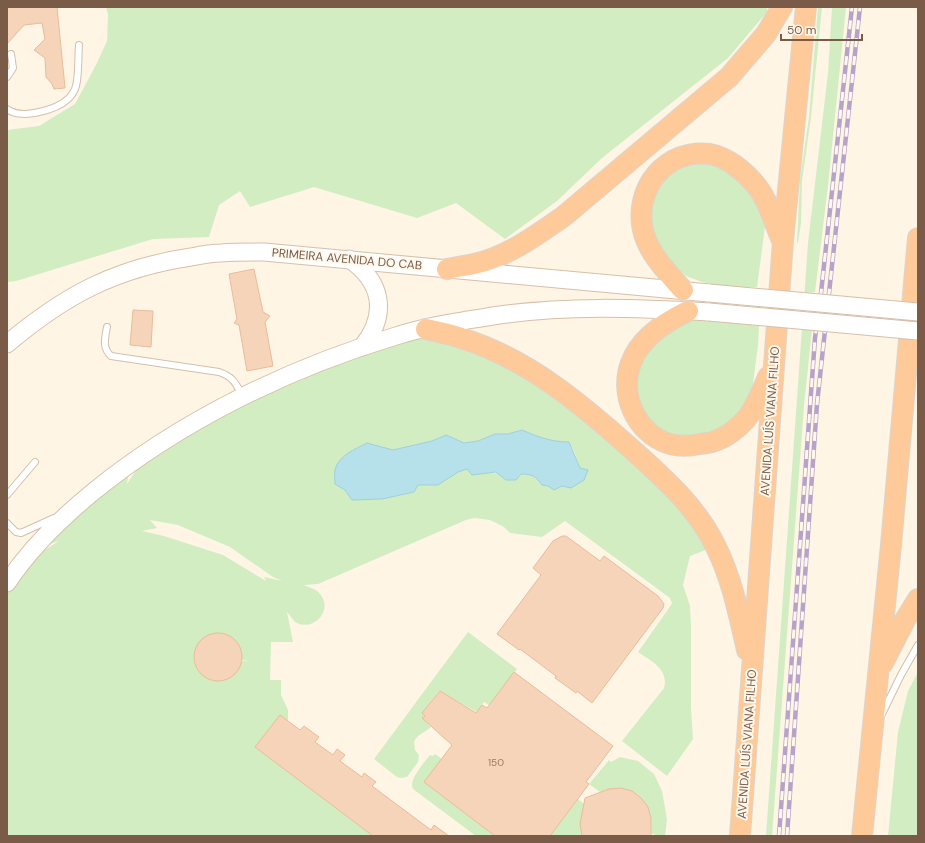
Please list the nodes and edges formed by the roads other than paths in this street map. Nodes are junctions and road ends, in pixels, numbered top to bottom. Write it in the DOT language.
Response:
graph roads {
  1 [pos="782,7"];
  2 [pos="806,7"];
  3 [pos="79,45"];
  4 [pos="11,54"];
  5 [pos="7,77"];
  6 [pos="7,109"];
  7 [pos="918,238"];
  8 [pos="782,241"];
  9 [pos="349,259"];
  10 [pos="446,269"];
  11 [pos="683,290"];
  12 [pos="688,311"];
  13 [pos="918,312"];
  14 [pos="107,327"];
  15 [pos="426,329"];
  16 [pos="918,331"];
  17 [pos="7,344"];
  18 [pos="362,347"];
  19 [pos="774,365"];
  20 [pos="243,397"];
  21 [pos="903,407"];
  22 [pos="918,425"];
  23 [pos="35,462"];
  24 [pos="7,495"];
  25 [pos="73,508"];
  26 [pos="7,523"];
  27 [pos="7,583"];
  28 [pos="918,599"];
  29 [pos="918,645"];
  30 [pos="752,670"];
  31 [pos="879,670"];
  32 [pos="871,737"];
  33 [pos="740,836"];
  34 [pos="862,836"];
  1 -- 10 [label="highway"];
  2 -- 8 [label="highway, AVENIDA LUÍS VIANA FILHO"];
  3 -- 6 [label="lane"];
  4 -- 5 [label="lane"];
  7 -- 21 [label="highway"];
  8 -- 11 [label="highway"];
  8 -- 19 [label="highway, AVENIDA LUÍS VIANA FILHO"];
  9 -- 10 [label="main road, PRIMEIRA AVENIDA DO CAB"];
  9 -- 17 [label="main road, PRIMEIRA AVENIDA DO CAB"];
  9 -- 18 [label="main road"];
  10 -- 11 [label="main road, PRIMEIRA AVENIDA DO CAB"];
  11 -- 13 [label="main road, PRIMEIRA AVENIDA DO CAB, bridge"];
  12 -- 15 [label="main road"];
  12 -- 16 [label="main road, bridge"];
  12 -- 19 [label="highway"];
  14 -- 20 [label="lane"];
  15 -- 18 [label="main road"];
  15 -- 30 [label="highway"];
  18 -- 20 [label="main road"];
  19 -- 30 [label="highway, AVENIDA LUÍS VIANA FILHO"];
  20 -- 25 [label="main road"];
  21 -- 22 [label="highway"];
  21 -- 31 [label="highway"];
  23 -- 24 [label="lane"];
  25 -- 26 [label="lane"];
  25 -- 27 [label="main road"];
  28 -- 31 [label="highway"];
  29 -- 32 [label="lane"];
  30 -- 33 [label="highway, AVENIDA LUÍS VIANA FILHO"];
  31 -- 32 [label="highway"];
  32 -- 34 [label="highway"];
}
